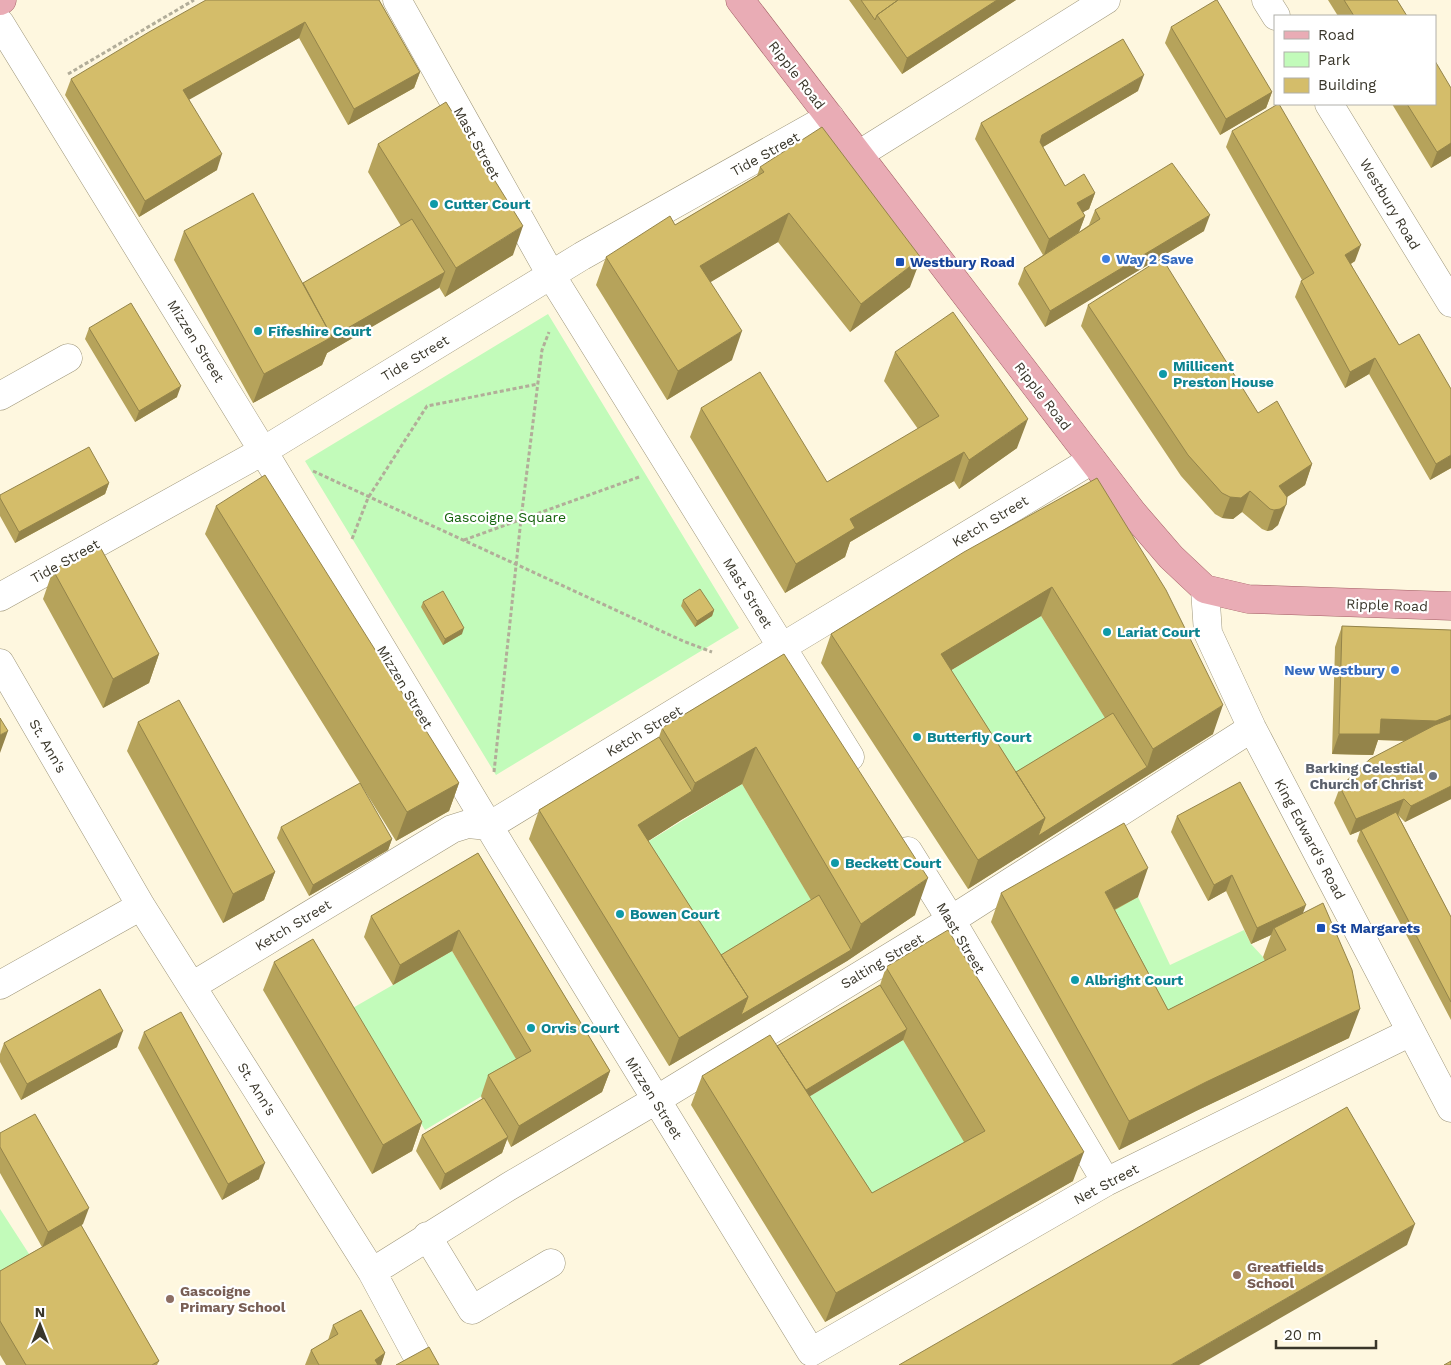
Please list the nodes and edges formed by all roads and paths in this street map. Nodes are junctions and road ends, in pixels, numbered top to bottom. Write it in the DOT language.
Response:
graph roads {
  1 [pos="194,0"];
  2 [pos="396,0"];
  3 [pos="740,0"];
  4 [pos="1106,0"];
  5 [pos="1266,0"];
  6 [pos="1275,15"];
  7 [pos="0,23"];
  8 [pos="41,89"];
  9 [pos="1330,105"];
  10 [pos="830,117"];
  11 [pos="858,155"];
  12 [pos="557,285"];
  13 [pos="1451,303"];
  14 [pos="68,358"];
  15 [pos="538,384"];
  16 [pos="0,396"];
  17 [pos="263,451"];
  18 [pos="1092,460"];
  19 [pos="670,466"];
  20 [pos="307,468"];
  21 [pos="368,498"];
  22 [pos="520,519"];
  23 [pos="463,541"];
  24 [pos="516,565"];
  25 [pos="337,574"];
  26 [pos="1205,589"];
  27 [pos="0,598"];
  28 [pos="1451,606"];
  29 [pos="782,647"];
  30 [pos="0,663"];
  31 [pos="750,666"];
  32 [pos="1252,728"];
  33 [pos="494,778"];
  34 [pos="863,778"];
  35 [pos="489,826"];
  36 [pos="894,828"];
  37 [pos="141,906"];
  38 [pos="951,920"];
  39 [pos="0,985"];
  40 [pos="192,986"];
  41 [pos="1411,1032"];
  42 [pos="656,1100"];
  43 [pos="1451,1108"];
  44 [pos="1106,1182"];
  45 [pos="427,1236"];
  46 [pos="551,1263"];
  47 [pos="372,1272"];
  48 [pos="415,1352"];
  49 [pos="811,1352"];
  1 -- 8 [label="path"];
  2 -- 12 [label="street, Mast Street"];
  3 -- 10 [label="main road, Ripple Road"];
  4 -- 11 [label="street"];
  5 -- 6 [label="street"];
  7 -- 8 [label="street, Mizzen Street"];
  8 -- 17 [label="street, Mizzen Street"];
  9 -- 13 [label="street, Westbury Road"];
  10 -- 11 [label="main road, Ripple Road"];
  10 -- 12 [label="street, Tide Street"];
  11 -- 18 [label="main road, Ripple Road"];
  12 -- 15 [label="path"];
  12 -- 17 [label="street, Tide Street"];
  12 -- 19 [label="street, Mast Street"];
  14 -- 16 [label="street"];
  15 -- 21 [label="path"];
  15 -- 22 [label="path"];
  17 -- 25 [label="street, Mizzen Street"];
  17 -- 27 [label="street, Tide Street"];
  18 -- 26 [label="main road, Ripple Road"];
  18 -- 29 [label="street, Ketch Street"];
  19 -- 22 [label="path"];
  19 -- 29 [label="street, Mast Street"];
  20 -- 21 [label="path"];
  21 -- 23 [label="path"];
  21 -- 25 [label="path"];
  22 -- 23 [label="path"];
  22 -- 24 [label="path"];
  23 -- 24 [label="path"];
  24 -- 31 [label="path"];
  24 -- 33 [label="path"];
  25 -- 35 [label="street, Mizzen Street"];
  26 -- 28 [label="main road, Ripple Road"];
  26 -- 32 [label="street, King Edward's Road"];
  29 -- 31 [label="street, Ketch Street"];
  29 -- 34 [label="street, Mast Street"];
  30 -- 37 [label="street, St. Ann's"];
  31 -- 35 [label="street, Ketch Street"];
  32 -- 38 [label="street, Salting Street"];
  32 -- 41 [label="street, King Edward's Road"];
  35 -- 40 [label="street, Ketch Street"];
  35 -- 42 [label="street, Mizzen Street"];
  36 -- 38 [label="street, Mast Street"];
  37 -- 39 [label="street"];
  37 -- 40 [label="street, St. Ann's"];
  38 -- 42 [label="street, Salting Street"];
  38 -- 44 [label="street, Mast Street"];
  40 -- 47 [label="street, St. Ann's"];
  41 -- 43 [label="street, King Edward's Road"];
  41 -- 44 [label="street, Net Street"];
  42 -- 45 [label="street, Salting Street"];
  42 -- 49 [label="street, Mizzen Street"];
  44 -- 49 [label="street, Net Street"];
  45 -- 46 [label="street"];
  45 -- 47 [label="street"];
  47 -- 48 [label="street, St. Ann's"];
}
